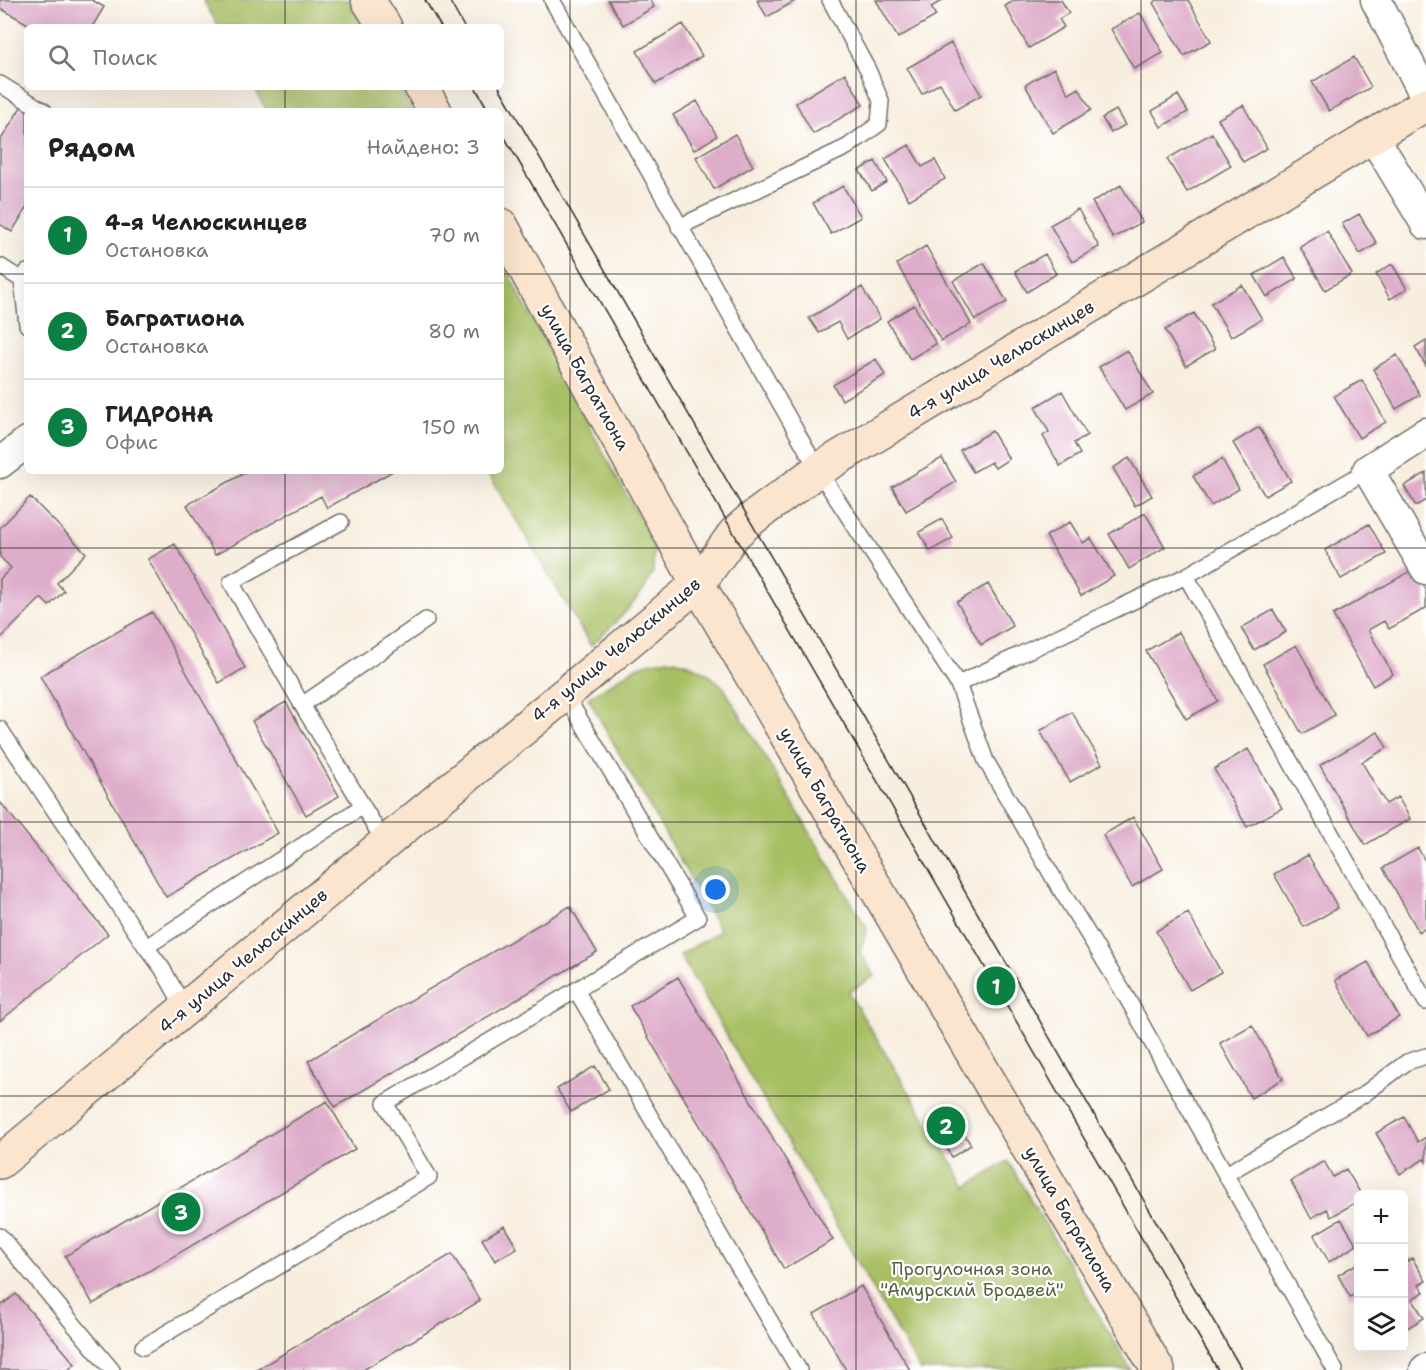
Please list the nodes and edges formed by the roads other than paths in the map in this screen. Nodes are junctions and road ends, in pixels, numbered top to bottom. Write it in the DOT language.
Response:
graph roads {
  1 [pos="368,0"];
  2 [pos="552,0"];
  3 [pos="830,0"];
  4 [pos="1376,0"];
  5 [pos="383,24"];
  6 [pos="0,84"];
  7 [pos="423,90"];
  8 [pos="1426,97"];
  9 [pos="1426,104"];
  10 [pos="39,108"];
  11 [pos="433,108"];
  12 [pos="1373,136"];
  13 [pos="1426,224"];
  14 [pos="679,227"];
  15 [pos="504,230"];
  16 [pos="0,266"];
  17 [pos="24,276"];
  18 [pos="1426,433"];
  19 [pos="24,444"];
  20 [pos="0,463"];
  21 [pos="818,470"];
  22 [pos="1368,470"];
  23 [pos="341,522"];
  24 [pos="1426,569"];
  25 [pos="1186,576"];
  26 [pos="698,584"];
  27 [pos="426,620"];
  28 [pos="958,684"];
  29 [pos="565,694"];
  30 [pos="302,705"];
  31 [pos="0,729"];
  32 [pos="363,806"];
  33 [pos="385,843"];
  34 [pos="146,947"];
  35 [pos="576,990"];
  36 [pos="1426,1002"];
  37 [pos="185,1009"];
  38 [pos="1426,1056"];
  39 [pos="0,1162"];
  40 [pos="1226,1174"];
  41 [pos="0,1236"];
  42 [pos="143,1347"];
  43 [pos="112,1370"];
  44 [pos="799,1370"];
  45 [pos="1158,1370"];
  46 [pos="1335,1370"];
  1 -- 5 [label="main road"];
  2 -- 14 [label="lane"];
  3 -- 14 [label="lane"];
  4 -- 8 [label="street"];
  6 -- 10 [label="lane"];
  7 -- 11 [label="main road"];
  9 -- 12 [label="main road, 4-я улица Челюскинцев"];
  12 -- 13 [label="street"];
  12 -- 21 [label="main road, 4-я улица Челюскинцев"];
  14 -- 21 [label="lane"];
  15 -- 26 [label="main road, улица Багратиона"];
  16 -- 17 [label="lane"];
  18 -- 22 [label="street"];
  19 -- 20 [label="street"];
  21 -- 26 [label="main road, 4-я улица Челюскинцев"];
  21 -- 28 [label="lane"];
  22 -- 24 [label="street"];
  22 -- 25 [label="lane"];
  23 -- 30 [label="lane"];
  25 -- 28 [label="lane"];
  25 -- 36 [label="lane"];
  26 -- 29 [label="main road, 4-я улица Челюскинцев"];
  26 -- 45 [label="main road, улица Багратиона"];
  27 -- 30 [label="lane"];
  28 -- 40 [label="lane"];
  29 -- 33 [label="main road, 4-я улица Челюскинцев"];
  29 -- 35 [label="lane"];
  30 -- 32 [label="lane"];
  31 -- 34 [label="lane"];
  32 -- 33 [label="lane"];
  32 -- 34 [label="lane"];
  33 -- 37 [label="main road, 4-я улица Челюскинцев"];
  34 -- 37 [label="lane"];
  35 -- 42 [label="lane"];
  35 -- 44 [label="lane"];
  37 -- 39 [label="main road, 4-я улица Челюскинцев"];
  38 -- 40 [label="lane"];
  40 -- 46 [label="lane"];
  41 -- 43 [label="lane"];
}
